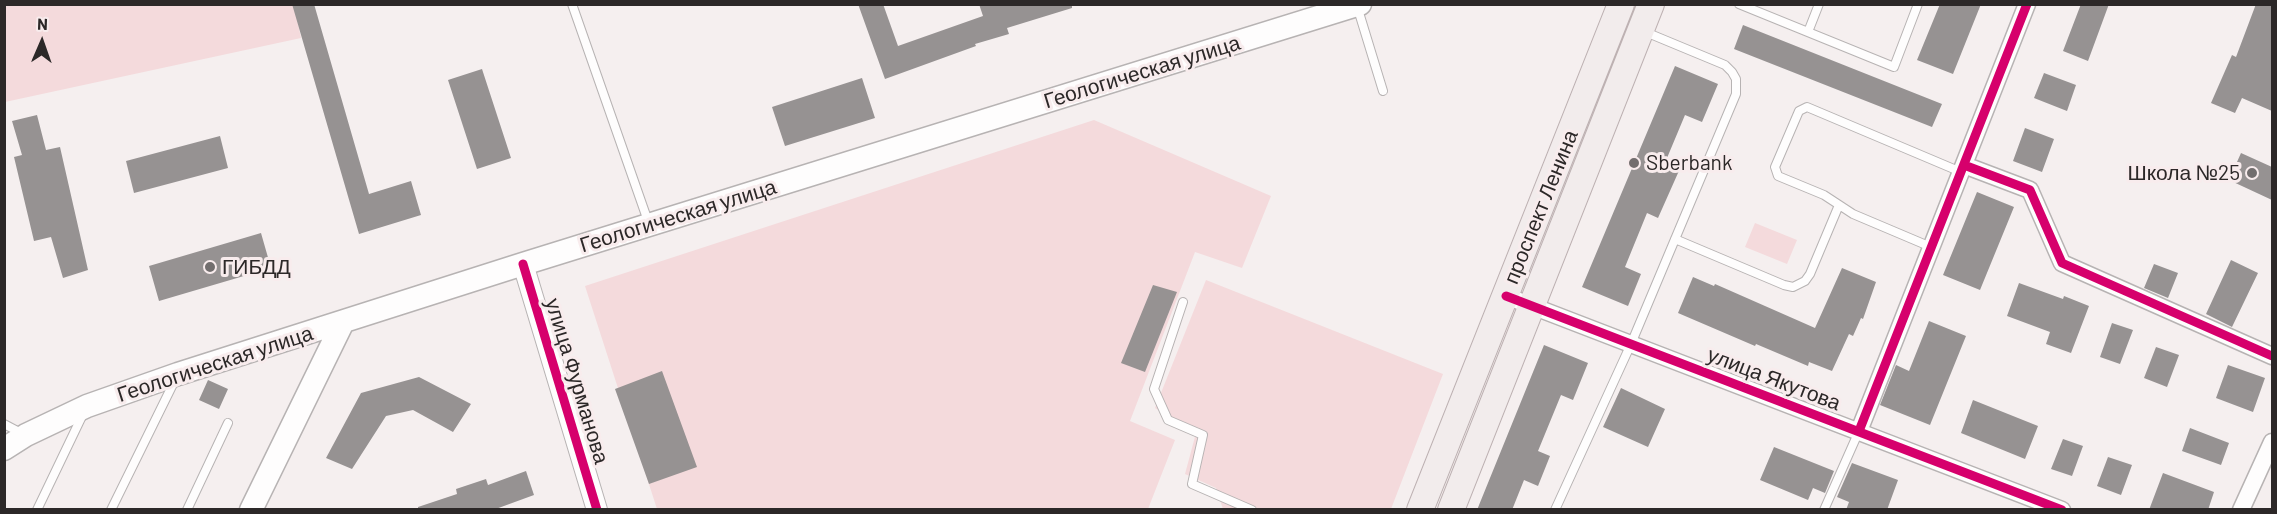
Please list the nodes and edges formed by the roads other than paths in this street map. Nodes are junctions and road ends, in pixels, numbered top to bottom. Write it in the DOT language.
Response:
graph roads {
  1 [pos="572,4"];
  2 [pos="1621,4"];
  3 [pos="1651,4"];
  4 [pos="1739,4"];
  5 [pos="1819,4"];
  6 [pos="1918,4"];
  7 [pos="2027,4"];
  8 [pos="1359,5"];
  9 [pos="1641,30"];
  10 [pos="1808,32"];
  11 [pos="1383,91"];
  12 [pos="1963,168"];
  13 [pos="1839,205"];
  14 [pos="650,225"];
  15 [pos="1675,239"];
  16 [pos="1931,247"];
  17 [pos="523,264"];
  18 [pos="1506,296"];
  19 [pos="1183,302"];
  20 [pos="1533,306"];
  21 [pos="343,322"];
  22 [pos="1631,344"];
  23 [pos="2272,356"];
  24 [pos="178,374"];
  25 [pos="87,406"];
  26 [pos="228,423"];
  27 [pos="4,424"];
  28 [pos="1859,431"];
  29 [pos="26,435"];
  30 [pos="2272,442"];
  31 [pos="4,449"];
  32 [pos="2058,509"];
  33 [pos="37,510"];
  34 [pos="111,510"];
  35 [pos="187,510"];
  36 [pos="251,510"];
  37 [pos="597,510"];
  38 [pos="1252,510"];
  39 [pos="1420,510"];
  40 [pos="1451,510"];
  41 [pos="1555,510"];
  42 [pos="1824,510"];
  43 [pos="2241,510"];
  1 -- 14 [label="lane"];
  2 -- 18 [label="main road, проспект Ленина"];
  3 -- 9 [label="main road, проспект Ленина"];
  4 -- 10 [label="lane"];
  5 -- 10 [label="lane"];
  6 -- 10 [label="lane"];
  7 -- 12 [label="street"];
  8 -- 11 [label="lane"];
  8 -- 14 [label="main road, Геологическая улица"];
  9 -- 15 [label="lane"];
  9 -- 20 [label="main road, проспект Ленина"];
  12 -- 13 [label="lane"];
  12 -- 16 [label="street"];
  12 -- 23 [label="street"];
  13 -- 15 [label="lane"];
  13 -- 16 [label="lane"];
  14 -- 17 [label="main road, Геологическая улица"];
  15 -- 22 [label="lane"];
  16 -- 28 [label="street"];
  17 -- 21 [label="main road, Геологическая улица"];
  17 -- 37 [label="street, улица Фурманова"];
  18 -- 20 [label="street, улица Якутова"];
  18 -- 39 [label="main road, проспект Ленина"];
  19 -- 38 [label="lane"];
  20 -- 22 [label="street, улица Якутова"];
  20 -- 40 [label="main road, проспект Ленина"];
  21 -- 24 [label="main road, Геологическая улица"];
  21 -- 36 [label="main road"];
  22 -- 28 [label="street, улица Якутова"];
  22 -- 41 [label="lane"];
  24 -- 25 [label="main road, Геологическая улица"];
  24 -- 34 [label="lane"];
  25 -- 29 [label="main road, Геологическая улица"];
  25 -- 33 [label="lane"];
  26 -- 35 [label="lane"];
  27 -- 29 [label="lane"];
  28 -- 32 [label="street, улица Якутова"];
  28 -- 42 [label="lane"];
  29 -- 31 [label="main road, Геологическая улица"];
  30 -- 43 [label="street"];
}
